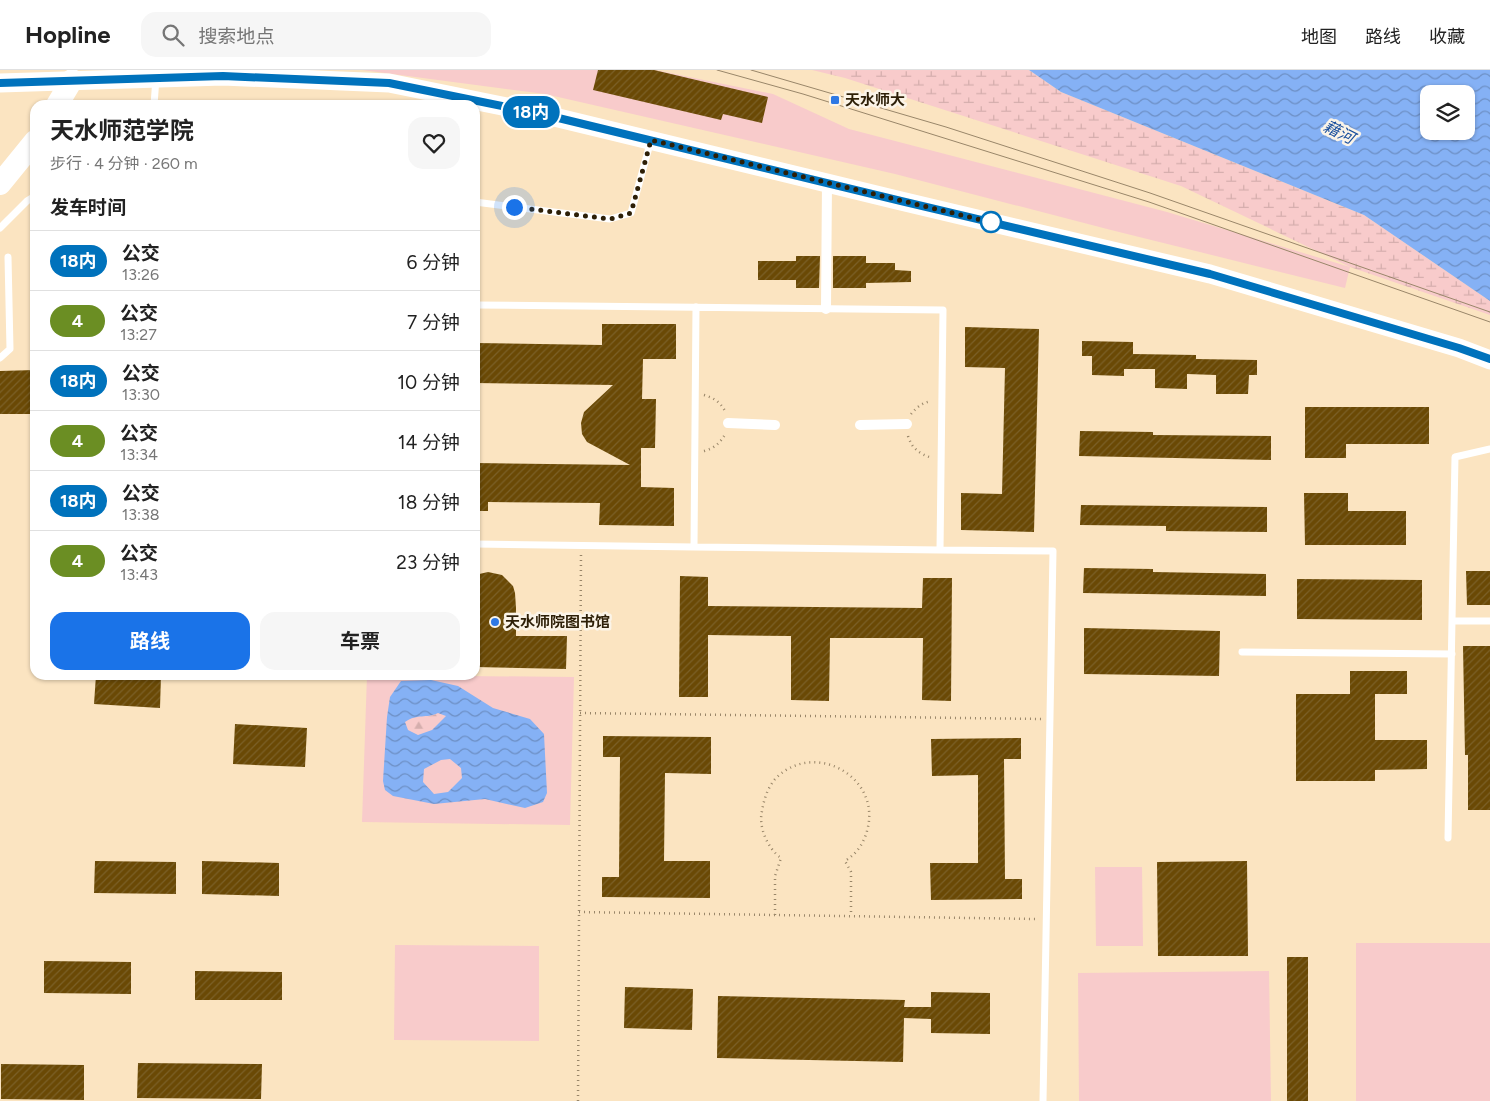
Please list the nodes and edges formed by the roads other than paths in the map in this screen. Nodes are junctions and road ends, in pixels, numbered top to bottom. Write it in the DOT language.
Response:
graph roads {
  1 [pos="156,78"];
  2 [pos="72,80"];
  3 [pos="0,83"];
  4 [pos="61,100"];
  5 [pos="154,100"];
  6 [pos="472,100"];
  7 [pos="480,102"];
  8 [pos="651,140"];
  9 [pos="30,147"];
  10 [pos="827,182"];
  11 [pos="0,184"];
  12 [pos="30,199"];
  13 [pos="480,203"];
  14 [pos="0,228"];
  15 [pos="8,257"];
  16 [pos="480,304"];
  17 [pos="696,307"];
  18 [pos="826,309"];
  19 [pos="0,358"];
  20 [pos="1490,360"];
  21 [pos="728,424"];
  22 [pos="907,424"];
  23 [pos="774,425"];
  24 [pos="860,425"];
  25 [pos="1490,449"];
  26 [pos="480,544"];
  27 [pos="694,547"];
  28 [pos="940,550"];
  29 [pos="1452,621"];
  30 [pos="1490,621"];
  31 [pos="1242,652"];
  32 [pos="1452,654"];
  33 [pos="1448,838"];
  34 [pos="1043,1101"];
  1 -- 2 [label="main road"];
  1 -- 5 [label="lane"];
  1 -- 6 [label="main road"];
  2 -- 3 [label="main road"];
  2 -- 4 [label="highway"];
  7 -- 8 [label="main road"];
  8 -- 10 [label="main road"];
  8 -- 13 [label="lane"];
  9 -- 11 [label="highway"];
  10 -- 18 [label="street"];
  10 -- 20 [label="main road"];
  12 -- 14 [label="lane"];
  15 -- 19 [label="lane"];
  16 -- 17 [label="lane"];
  17 -- 18 [label="lane"];
  17 -- 27 [label="lane"];
  18 -- 28 [label="lane"];
  21 -- 23 [label="street"];
  22 -- 24 [label="street"];
  25 -- 29 [label="lane"];
  26 -- 27 [label="lane"];
  27 -- 28 [label="lane"];
  28 -- 34 [label="lane"];
  29 -- 30 [label="lane"];
  29 -- 32 [label="lane"];
  31 -- 32 [label="lane"];
  32 -- 33 [label="lane"];
}
